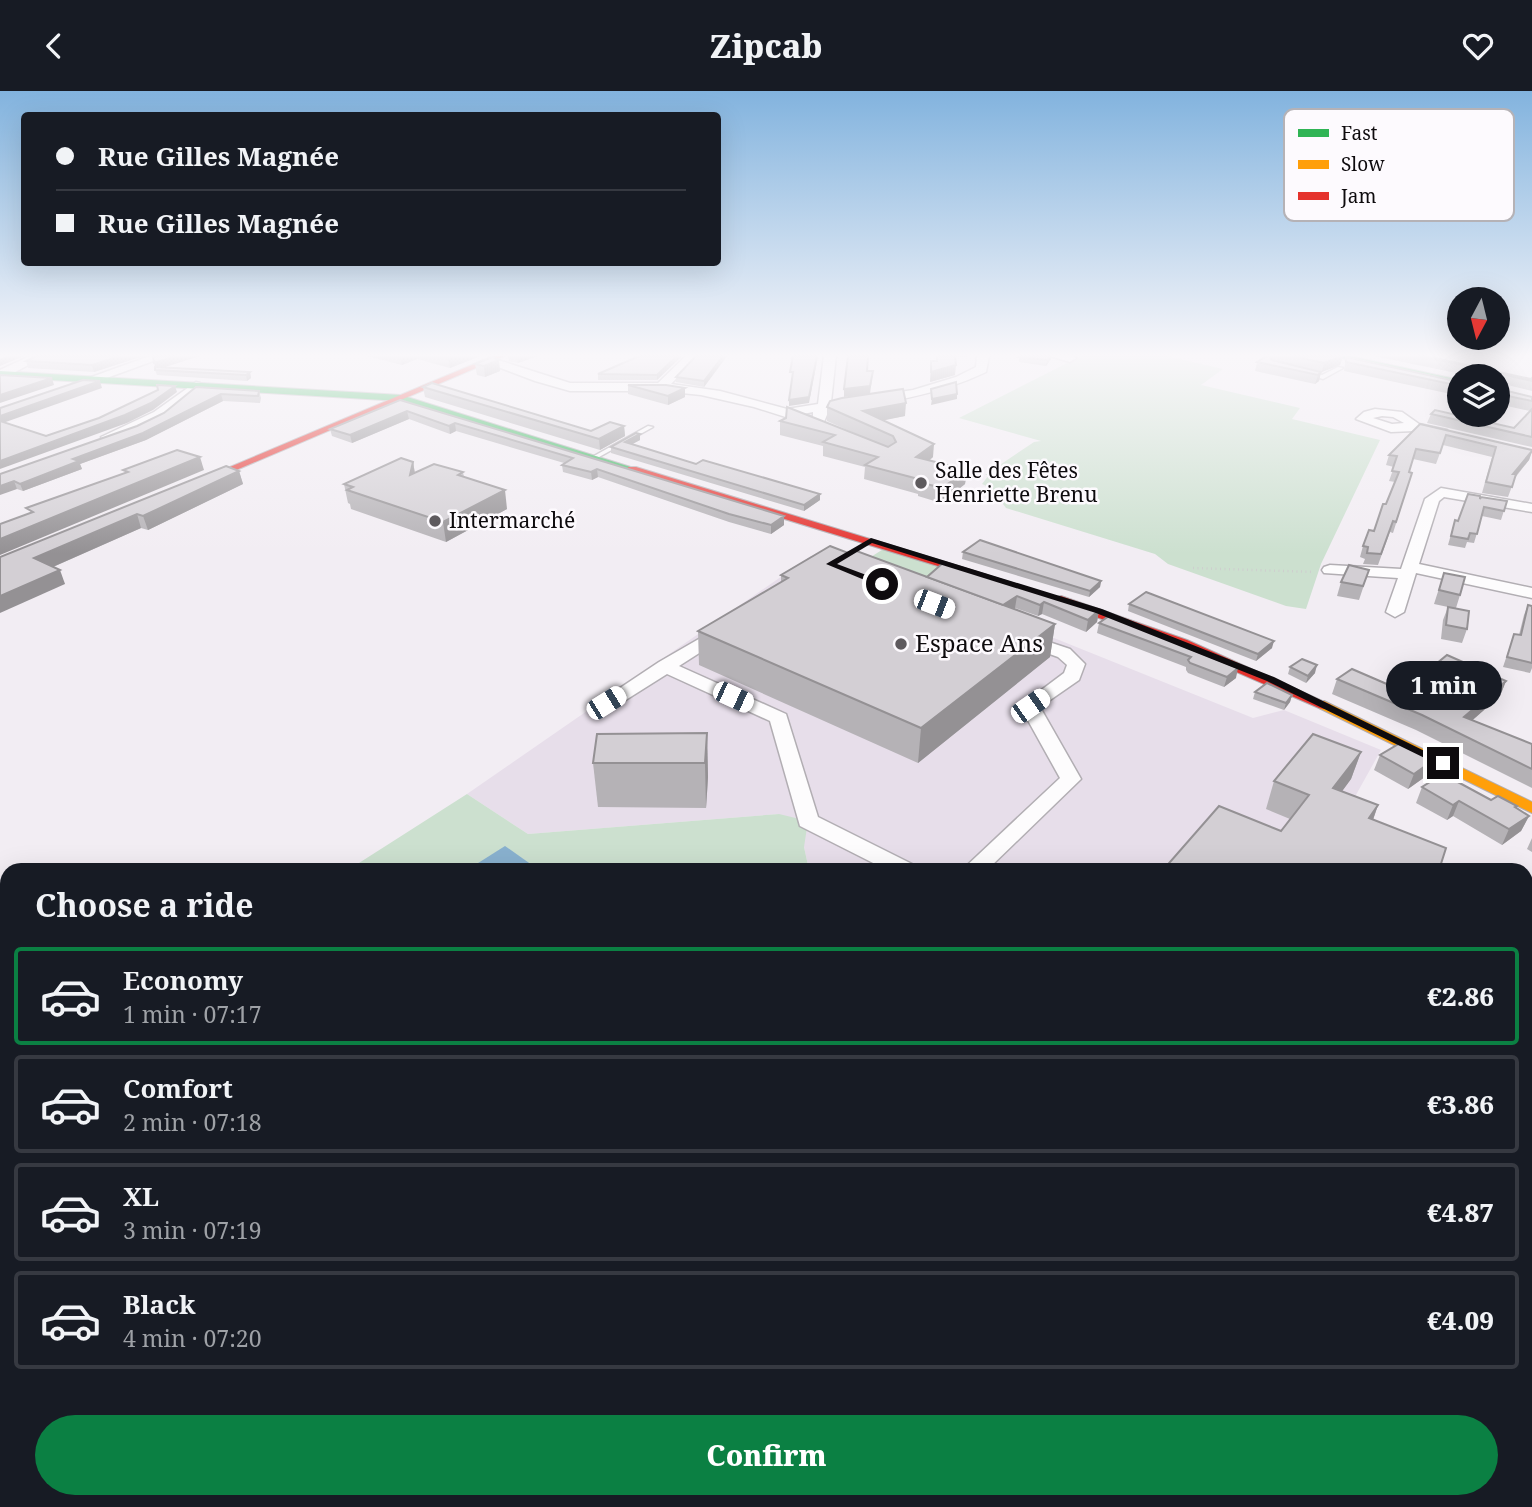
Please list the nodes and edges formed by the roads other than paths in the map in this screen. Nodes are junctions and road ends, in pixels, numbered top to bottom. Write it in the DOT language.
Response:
graph roads {
  1 [pos="142,422"];
  2 [pos="343,422"];
  3 [pos="482,422"];
  4 [pos="650,427"];
  5 [pos="1414,427"];
  6 [pos="1453,436"];
  7 [pos="97,441"];
  8 [pos="597,456"];
  9 [pos="180,490"];
  10 [pos="1532,508"];
  11 [pos="871,540"];
  12 [pos="851,552"];
  13 [pos="1330,570"];
  14 [pos="1410,570"];
  15 [pos="998,580"];
  16 [pos="1532,593"];
  17 [pos="1048,596"];
  18 [pos="1395,612"];
  19 [pos="736,622"];
  20 [pos="1012,633"];
  21 [pos="665,666"];
  22 [pos="606,703"];
  23 [pos="1532,808"];
  24 [pos="892,863"];
  25 [pos="981,863"];
  1 -- 7 [label="street"];
  2 -- 9 [label="street"];
  3 -- 8 [label="street"];
  4 -- 8 [label="lane"];
  5 -- 6 [label="street"];
  8 -- 11 [label="street"];
  10 -- 14 [label="street"];
  11 -- 12 [label="street"];
  11 -- 15 [label="street"];
  13 -- 14 [label="street"];
  14 -- 16 [label="street"];
  14 -- 18 [label="street"];
  17 -- 23 [label="street"];
  19 -- 21 [label="street"];
  20 -- 25 [label="street"];
  21 -- 22 [label="street"];
  21 -- 24 [label="street"];
}
